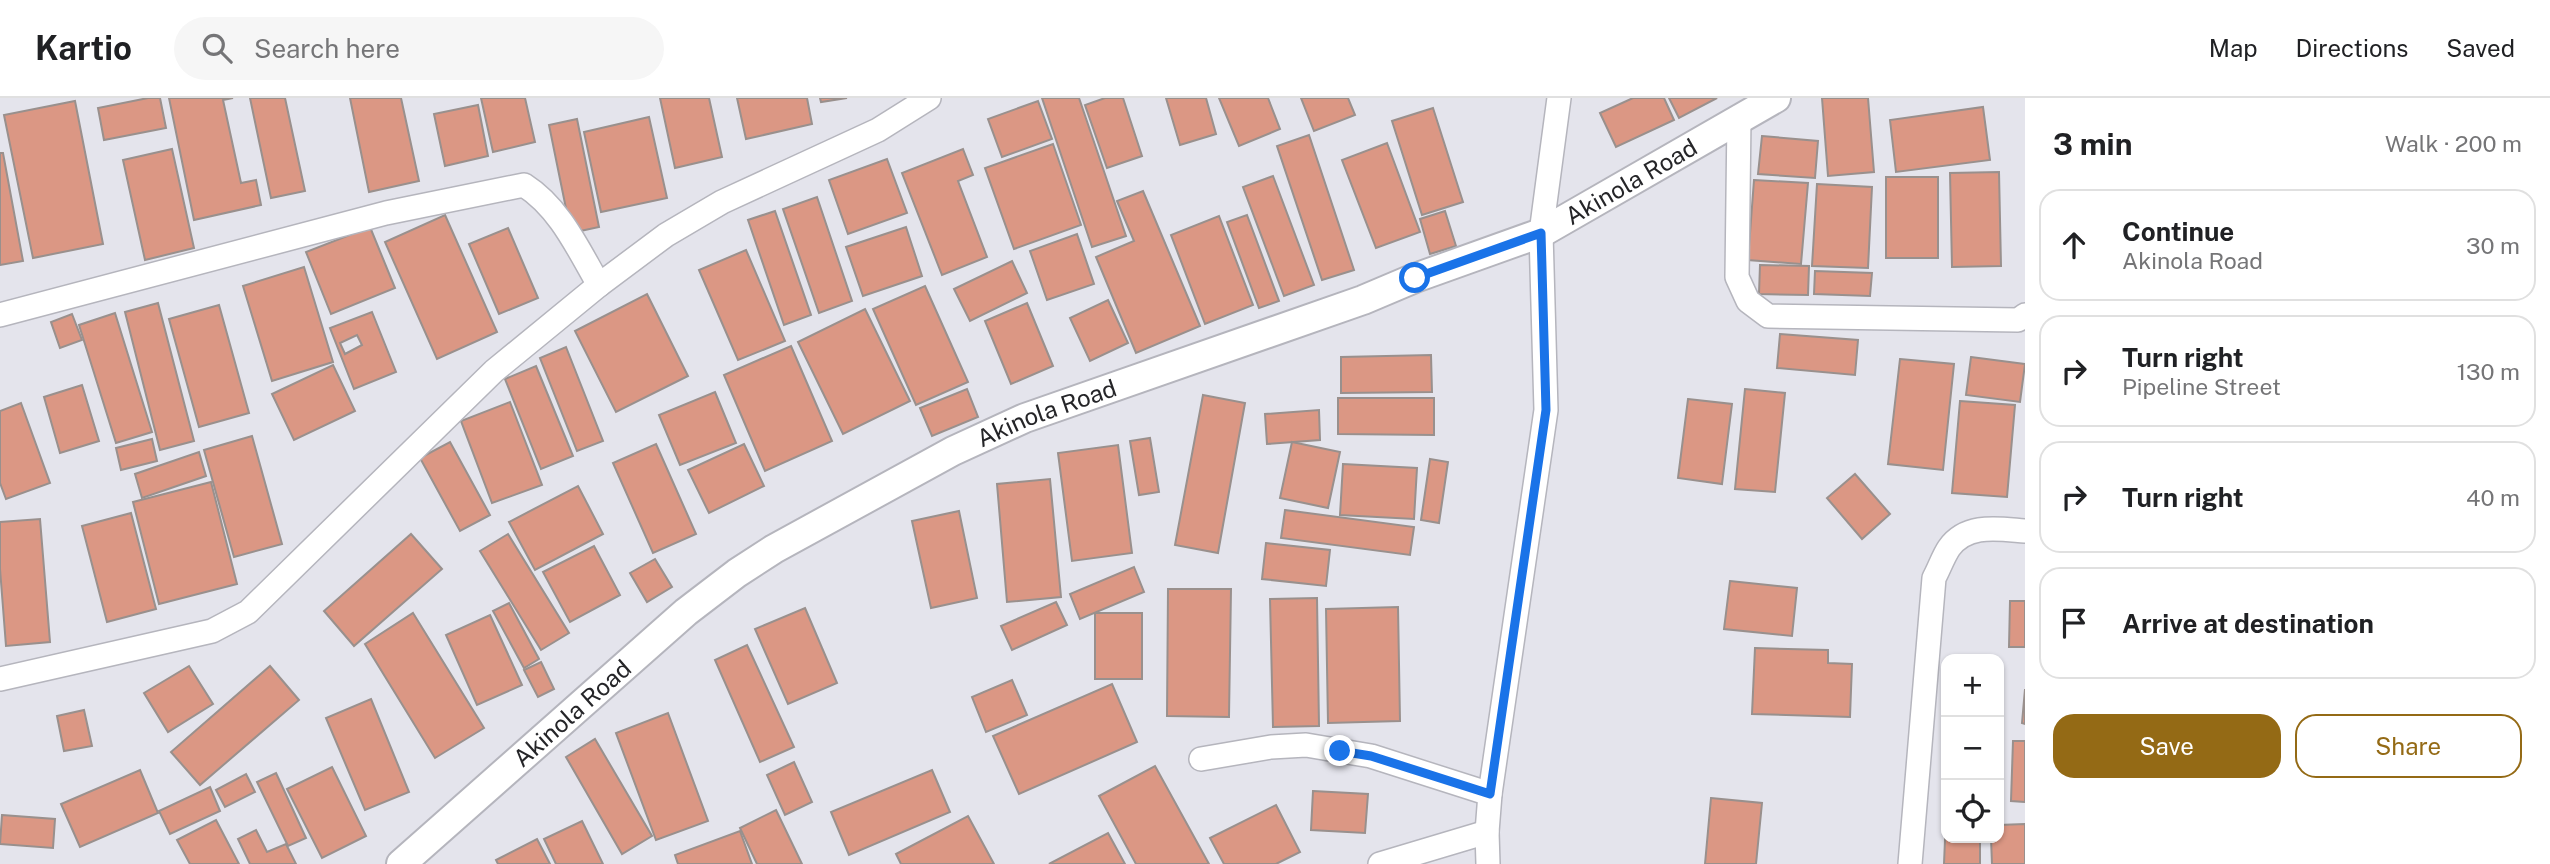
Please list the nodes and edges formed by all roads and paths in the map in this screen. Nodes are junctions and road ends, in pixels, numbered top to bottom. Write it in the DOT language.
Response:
graph roads {
  1 [pos="929,98"];
  2 [pos="1559,98"];
  3 [pos="1776,98"];
  4 [pos="1740,117"];
  5 [pos="1541,233"];
  6 [pos="599,285"];
  7 [pos="2025,315"];
  8 [pos="0,316"];
  9 [pos="2025,531"];
  10 [pos="0,679"];
  11 [pos="1201,760"];
  12 [pos="1490,794"];
  13 [pos="1487,832"];
  14 [pos="401,864"];
  15 [pos="1380,864"];
  16 [pos="1488,864"];
  17 [pos="1910,864"];
  1 -- 6 [label="street"];
  2 -- 5 [label="street"];
  3 -- 4 [label="street, Akinola Road"];
  4 -- 5 [label="street, Akinola Road"];
  4 -- 7 [label="street"];
  5 -- 12 [label="street"];
  5 -- 14 [label="street, Akinola Road"];
  6 -- 8 [label="street"];
  6 -- 10 [label="street"];
  9 -- 17 [label="street"];
  11 -- 12 [label="street"];
  12 -- 13 [label="street"];
  13 -- 15 [label="street"];
  13 -- 16 [label="street"];
}
